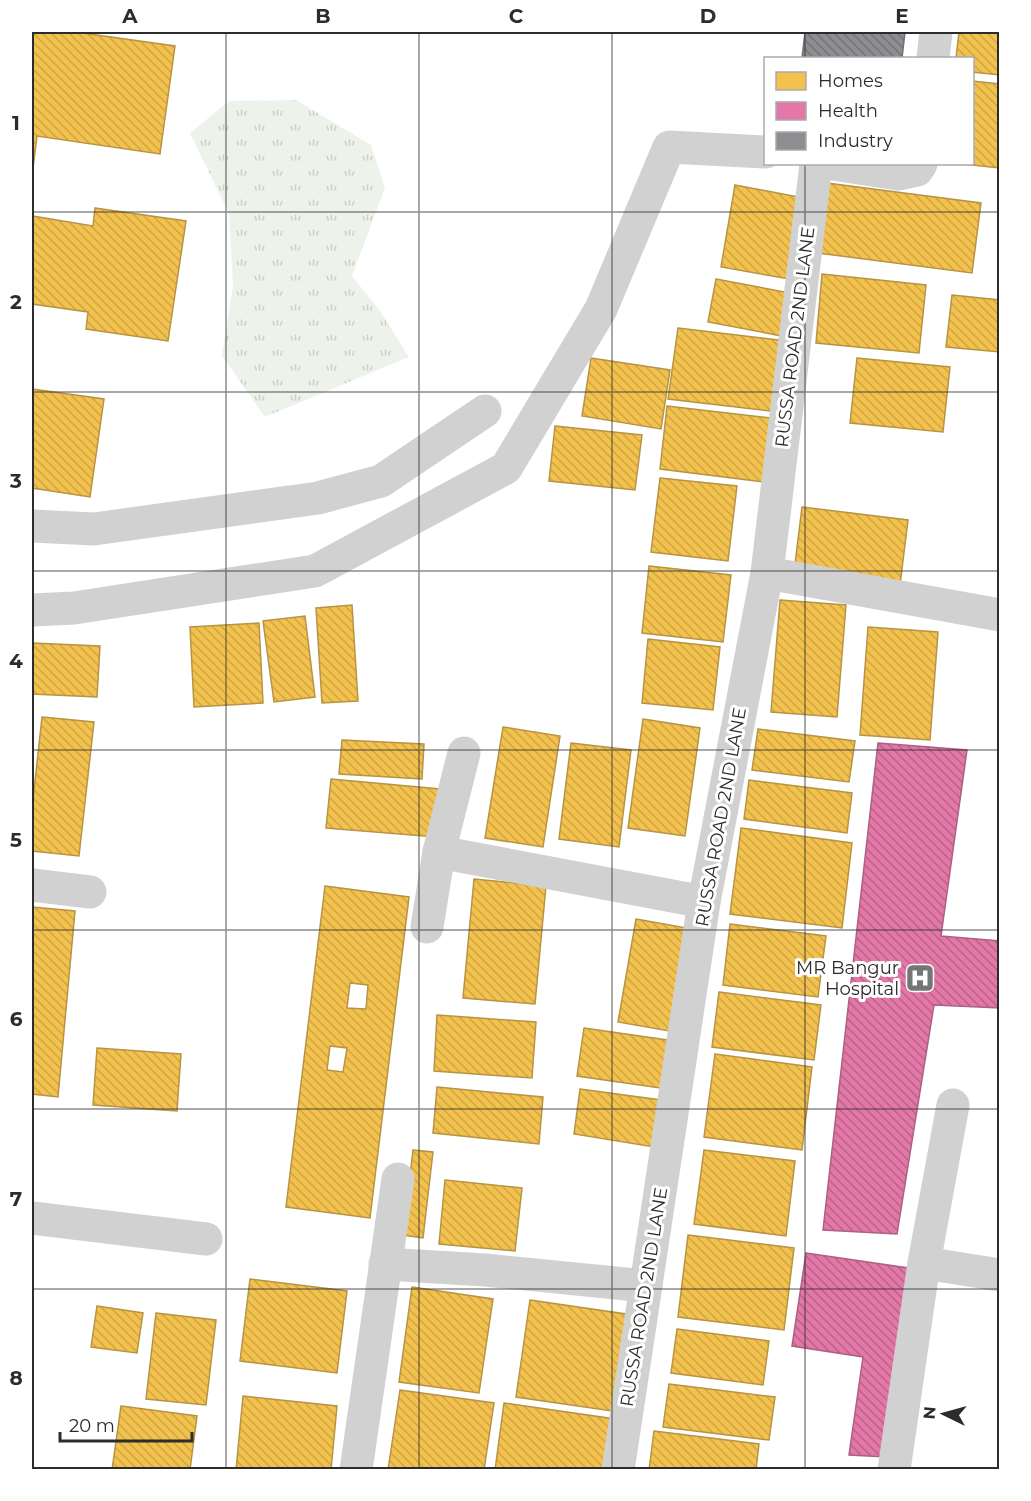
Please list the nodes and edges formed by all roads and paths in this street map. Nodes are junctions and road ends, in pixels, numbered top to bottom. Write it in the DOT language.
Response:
graph roads {
  1 [pos="936,32"];
  2 [pos="933,57"];
  3 [pos="764,152"];
  4 [pos="816,165"];
  5 [pos="840,165"];
  6 [pos="920,165"];
  7 [pos="485,411"];
  8 [pos="32,526"];
  9 [pos="767,573"];
  10 [pos="32,610"];
  11 [pos="999,615"];
  12 [pos="464,753"];
  13 [pos="440,852"];
  14 [pos="32,885"];
  15 [pos="90,892"];
  16 [pos="704,902"];
  17 [pos="427,927"];
  18 [pos="953,1105"];
  19 [pos="398,1179"];
  20 [pos="32,1218"];
  21 [pos="206,1239"];
  22 [pos="924,1263"];
  23 [pos="385,1264"];
  24 [pos="999,1275"];
  25 [pos="646,1286"];
  26 [pos="356,1470"];
  27 [pos="618,1470"];
  28 [pos="894,1470"];
  1 -- 2 [label="street"];
  3 -- 10 [label="street"];
  4 -- 9 [label="street, RUSSA ROAD 2ND LANE"];
  5 -- 6 [label="street"];
  7 -- 8 [label="street"];
  9 -- 11 [label="street"];
  9 -- 16 [label="street, RUSSA ROAD 2ND LANE"];
  12 -- 13 [label="street"];
  13 -- 16 [label="street"];
  13 -- 17 [label="street"];
  14 -- 15 [label="street"];
  16 -- 25 [label="street, RUSSA ROAD 2ND LANE"];
  18 -- 22 [label="street"];
  19 -- 23 [label="street"];
  20 -- 21 [label="street"];
  22 -- 24 [label="street"];
  22 -- 28 [label="street"];
  23 -- 25 [label="street"];
  23 -- 26 [label="street"];
  25 -- 27 [label="street, RUSSA ROAD 2ND LANE"];
}
